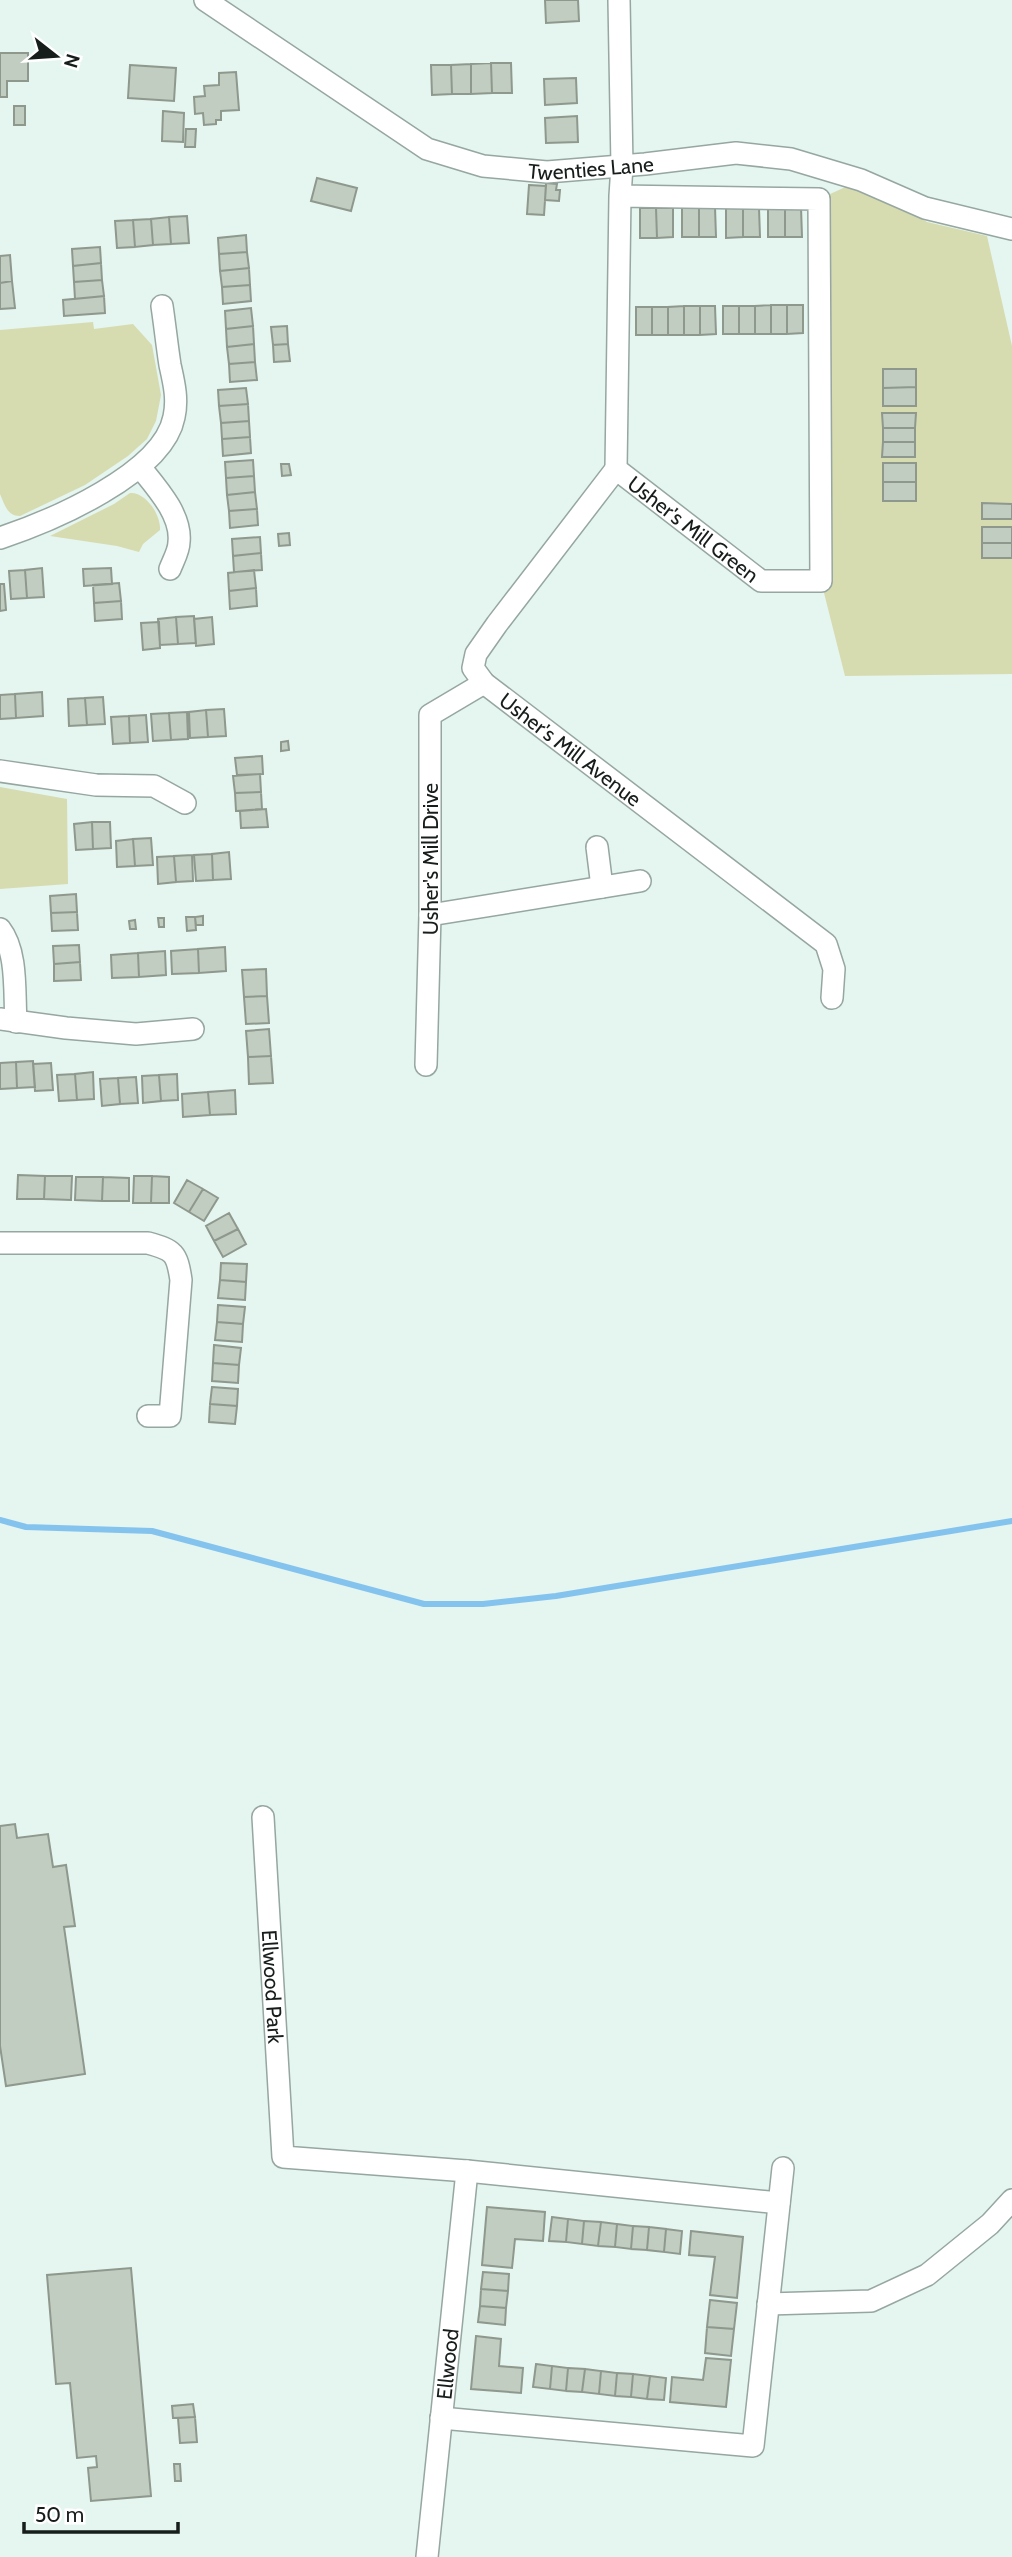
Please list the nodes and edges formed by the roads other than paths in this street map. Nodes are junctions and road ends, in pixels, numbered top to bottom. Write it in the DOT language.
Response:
graph roads {
  1 [pos="205,0"];
  2 [pos="619,0"];
  3 [pos="622,166"];
  4 [pos="620,196"];
  5 [pos="1012,229"];
  6 [pos="162,306"];
  7 [pos="140,467"];
  8 [pos="616,469"];
  9 [pos="0,538"];
  10 [pos="170,569"];
  11 [pos="484,683"];
  12 [pos="0,771"];
  13 [pos="185,803"];
  14 [pos="597,847"];
  15 [pos="640,881"];
  16 [pos="602,887"];
  17 [pos="430,915"];
  18 [pos="0,929"];
  19 [pos="832,998"];
  20 [pos="8,1020"];
  21 [pos="193,1029"];
  22 [pos="426,1065"];
  23 [pos="0,1243"];
  24 [pos="148,1416"];
  25 [pos="263,1817"];
  26 [pos="783,2168"];
  27 [pos="467,2171"];
  28 [pos="1012,2200"];
  29 [pos="779,2203"];
  30 [pos="768,2304"];
  31 [pos="441,2418"];
  32 [pos="427,2557"];
  1 -- 3 [label="street, Twenties Lane"];
  2 -- 3 [label="street, Usher's Mill Green"];
  3 -- 4 [label="street, Usher's Mill Green"];
  3 -- 5 [label="street, Twenties Lane"];
  4 -- 8 [label="street, Usher's Mill Green"];
  4 -- 8 [label="street, Usher's Mill Green"];
  6 -- 7 [label="street"];
  7 -- 9 [label="street"];
  7 -- 10 [label="street"];
  8 -- 11 [label="street, Usher's Mill Avenue"];
  11 -- 17 [label="street, Usher's Mill Drive"];
  11 -- 19 [label="street, Usher's Mill Avenue"];
  12 -- 13 [label="street"];
  14 -- 16 [label="street"];
  15 -- 16 [label="street"];
  16 -- 17 [label="street"];
  17 -- 22 [label="street, Usher's Mill Drive"];
  18 -- 20 [label="street"];
  20 -- 21 [label="street"];
  23 -- 24 [label="street"];
  25 -- 27 [label="street, Ellwood Park"];
  26 -- 29 [label="street"];
  27 -- 29 [label="street"];
  27 -- 31 [label="street, Ellwood"];
  28 -- 30 [label="street"];
  29 -- 30 [label="street"];
  30 -- 31 [label="street"];
  31 -- 32 [label="street, Ellwood"];
}
